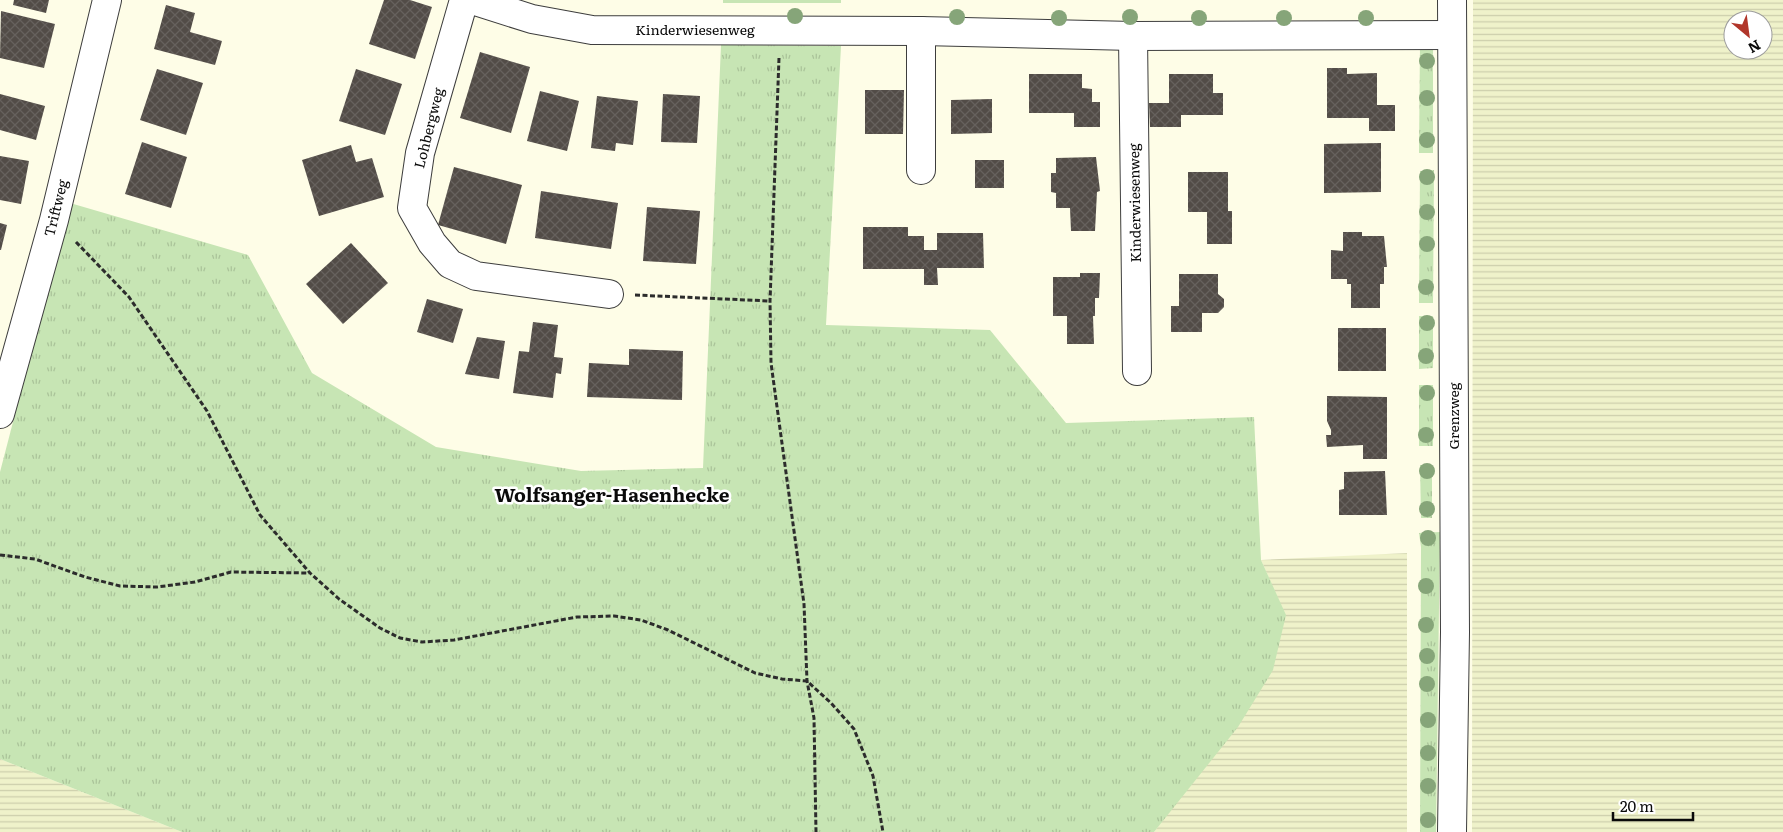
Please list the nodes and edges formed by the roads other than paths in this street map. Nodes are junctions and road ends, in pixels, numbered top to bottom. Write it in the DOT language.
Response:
graph roads {
  1 [pos="107,0"];
  2 [pos="464,0"];
  3 [pos="472,0"];
  4 [pos="1452,0"];
  5 [pos="921,31"];
  6 [pos="1452,35"];
  7 [pos="1133,36"];
  8 [pos="921,170"];
  9 [pos="609,294"];
  10 [pos="1137,371"];
  11 [pos="0,414"];
  12 [pos="1452,832"];
  1 -- 11 [label="street, Triftweg"];
  2 -- 9 [label="street, Lohbergweg"];
  3 -- 5 [label="street, Kinderwiesenweg"];
  4 -- 6 [label="street, Grenzweg"];
  5 -- 7 [label="street, Kinderwiesenweg"];
  5 -- 8 [label="street"];
  6 -- 7 [label="street, Kinderwiesenweg"];
  6 -- 12 [label="street, Grenzweg"];
  7 -- 10 [label="street, Kinderwiesenweg"];
}
